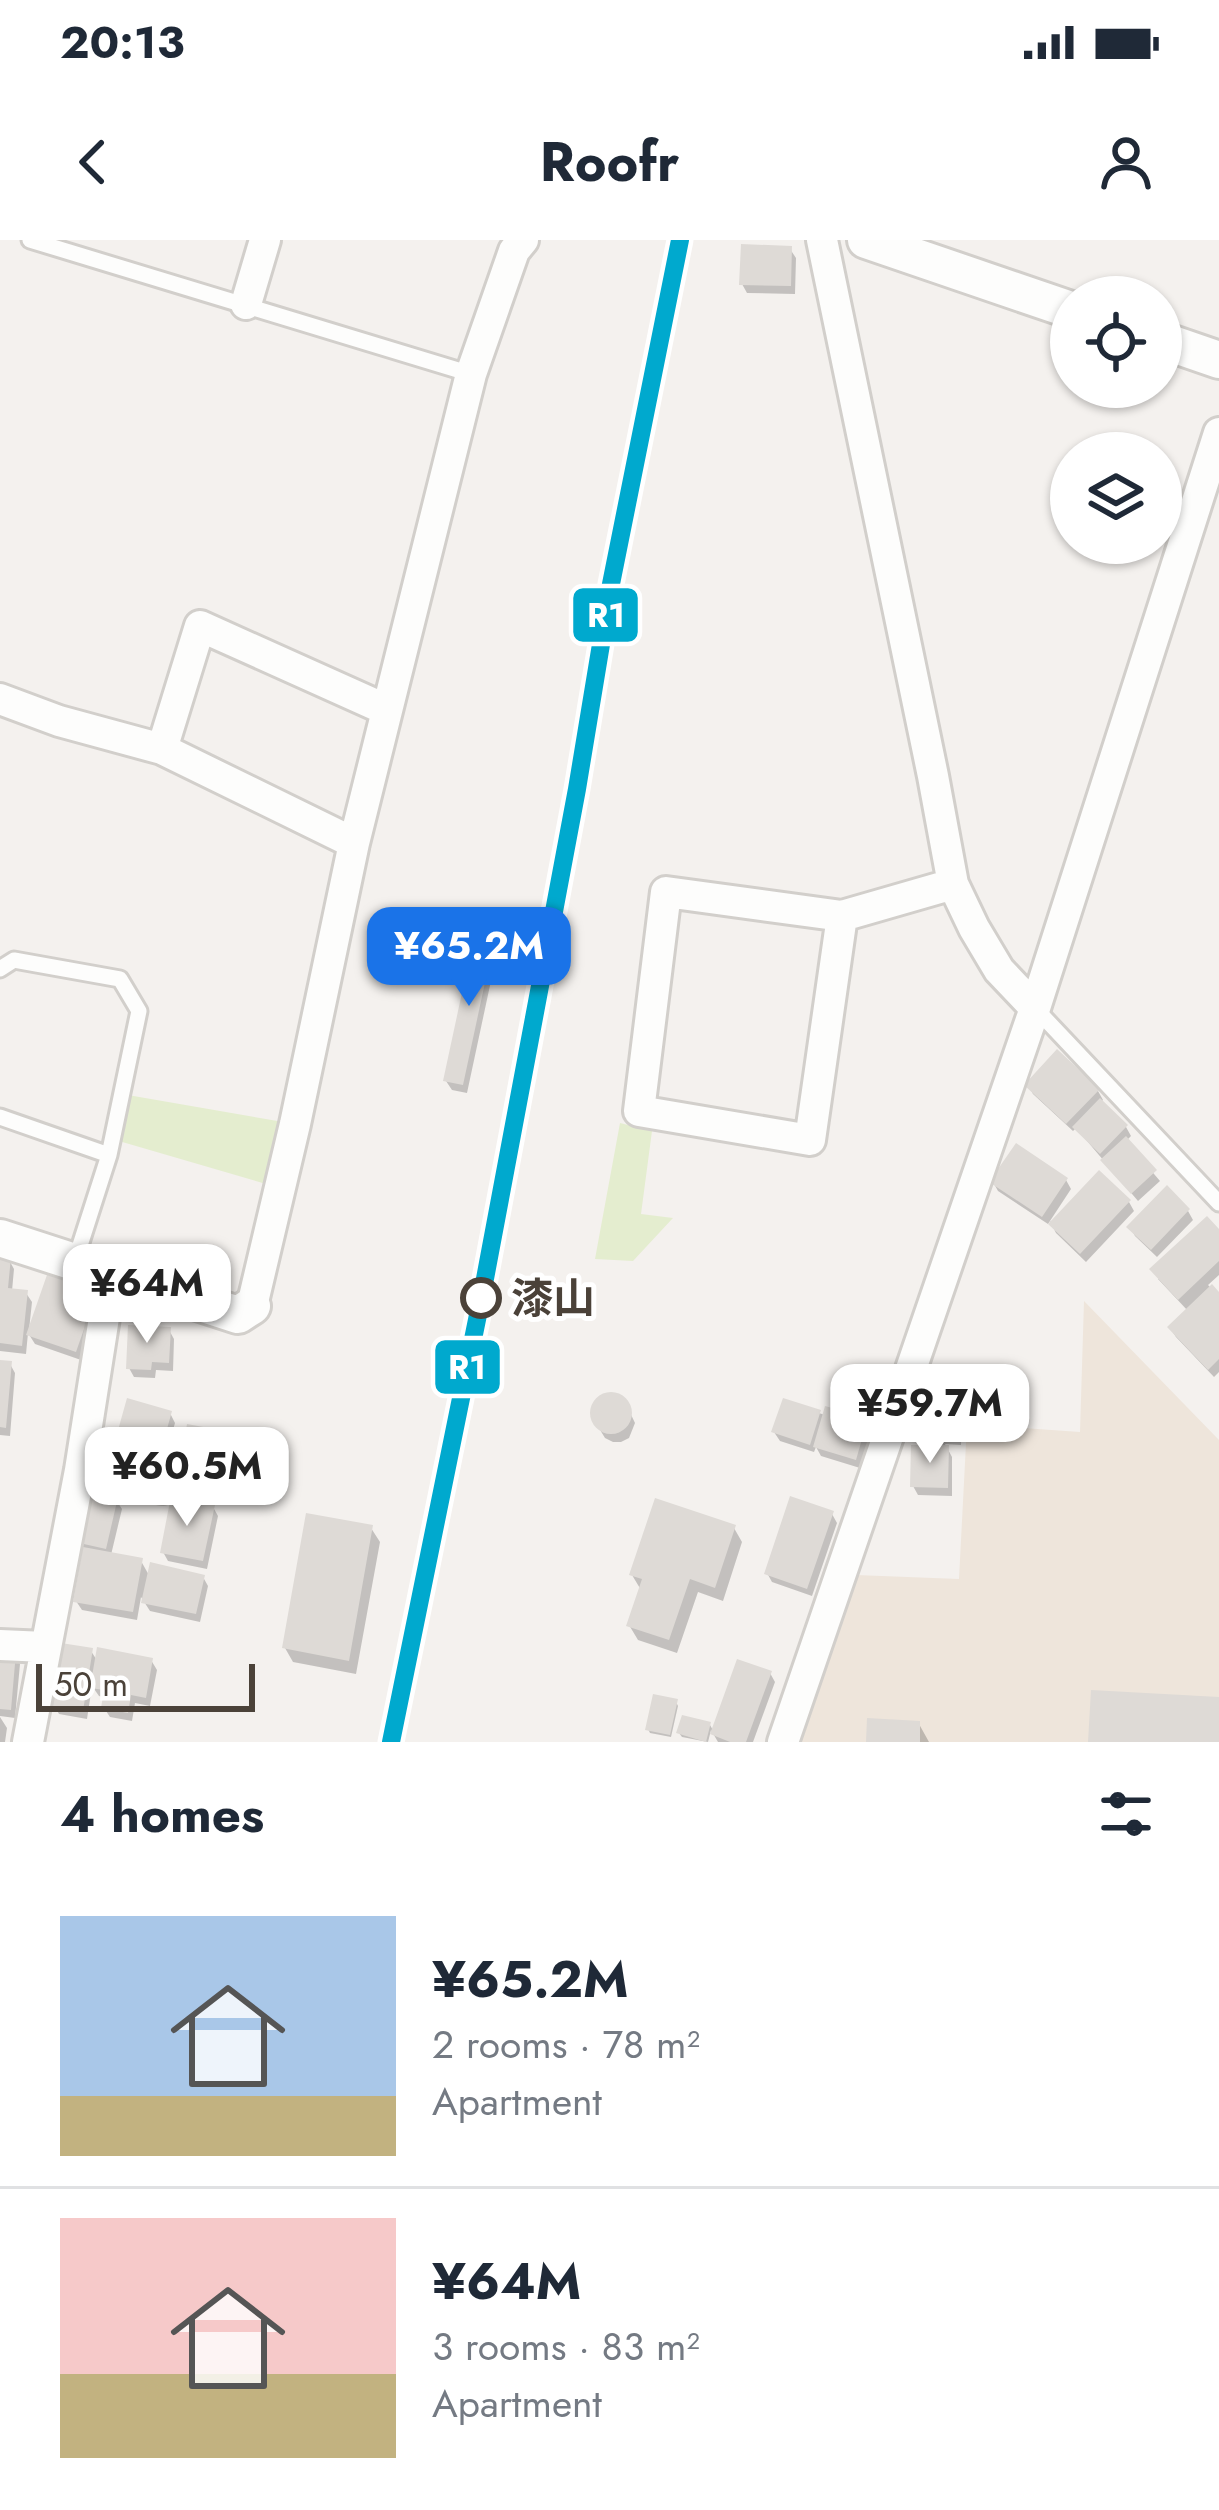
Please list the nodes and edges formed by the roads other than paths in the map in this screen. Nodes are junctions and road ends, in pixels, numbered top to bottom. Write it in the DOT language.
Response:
graph roads {
  1 [pos="31,240"];
  2 [pos="265,240"];
  3 [pos="523,240"];
  4 [pos="822,240"];
  5 [pos="866,240"];
  6 [pos="1050,303"];
  7 [pos="246,304"];
  8 [pos="1182,347"];
  9 [pos="1219,360"];
  10 [pos="471,374"];
  11 [pos="1219,433"];
  12 [pos="0,699"];
  13 [pos="387,710"];
  14 [pos="162,748"];
  15 [pos="354,843"];
  16 [pos="953,884"];
  17 [pos="842,916"];
  18 [pos="0,969"];
  19 [pos="1035,1008"];
  20 [pos="0,1117"];
  21 [pos="109,1155"];
  22 [pos="1219,1203"];
  23 [pos="0,1238"];
  24 [pos="74,1262"];
  25 [pos="111,1274"];
  26 [pos="252,1306"];
  27 [pos="80,1470"];
  28 [pos="162,1488"];
  29 [pos="0,1645"];
  30 [pos="45,1648"];
  31 [pos="28,1742"];
  32 [pos="783,1742"];
  1 -- 7 [label="lane"];
  2 -- 7 [label="street"];
  3 -- 10 [label="street"];
  4 -- 16 [label="street"];
  5 -- 6 [label="street"];
  7 -- 10 [label="lane"];
  8 -- 9 [label="street"];
  10 -- 13 [label="street"];
  11 -- 19 [label="street"];
  12 -- 14 [label="street"];
  13 -- 14 [label="street"];
  13 -- 15 [label="street"];
  14 -- 15 [label="street"];
  15 -- 26 [label="street"];
  16 -- 17 [label="street"];
  16 -- 19 [label="street"];
  17 -- 17 [label="street"];
  18 -- 21 [label="lane"];
  19 -- 22 [label="lane"];
  19 -- 32 [label="street"];
  20 -- 21 [label="lane"];
  21 -- 24 [label="lane"];
  23 -- 24 [label="street"];
  24 -- 25 [label="street"];
  25 -- 26 [label="street"];
  25 -- 27 [label="street"];
  27 -- 28 [label="street"];
  27 -- 30 [label="street"];
  29 -- 30 [label="street"];
  30 -- 31 [label="street"];
}
